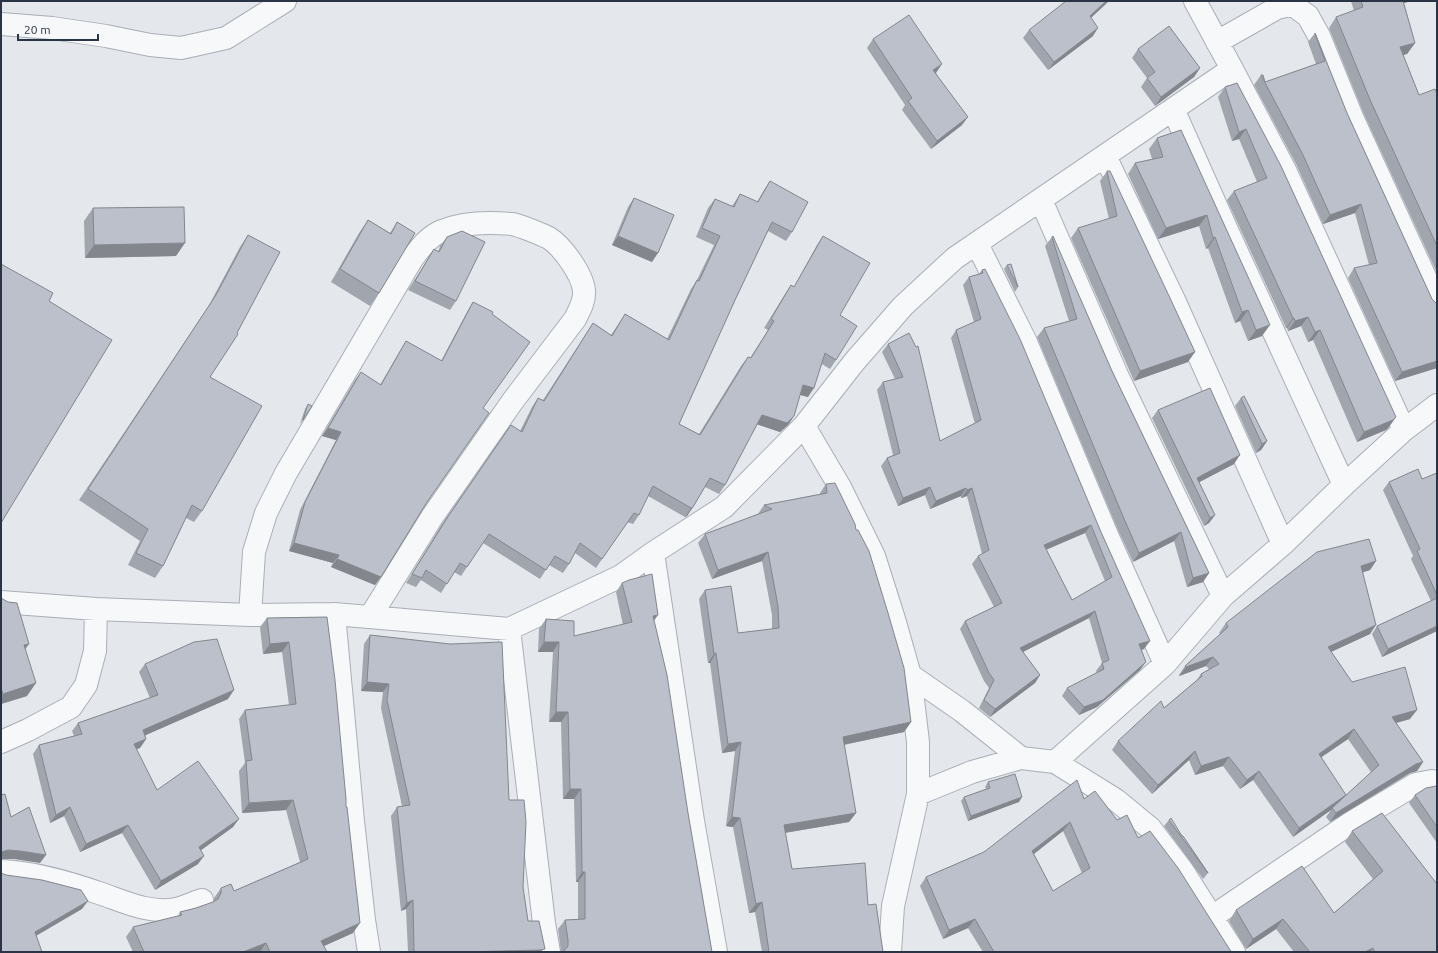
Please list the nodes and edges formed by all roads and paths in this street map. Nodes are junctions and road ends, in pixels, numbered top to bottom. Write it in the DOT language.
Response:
graph roads {
  1 [pos="285,1"];
  2 [pos="1195,1"];
  3 [pos="1,24"];
  4 [pos="1217,42"];
  5 [pos="1232,69"];
  6 [pos="1173,109"];
  7 [pos="1105,156"];
  8 [pos="1041,200"];
  9 [pos="977,244"];
  10 [pos="1437,303"];
  11 [pos="1437,405"];
  12 [pos="804,426"];
  13 [pos="1404,430"];
  14 [pos="1344,485"];
  15 [pos="1283,544"];
  16 [pos="653,553"];
  17 [pos="1223,596"];
  18 [pos="1,602"];
  19 [pos="96,609"];
  20 [pos="334,614"];
  21 [pos="250,615"];
  22 [pos="370,617"];
  23 [pos="509,629"];
  24 [pos="1165,664"];
  25 [pos="910,675"];
  26 [pos="1,742"];
  27 [pos="1021,758"];
  28 [pos="1055,762"];
  29 [pos="1437,783"];
  30 [pos="918,794"];
  31 [pos="1,871"];
  32 [pos="202,900"];
  33 [pos="1212,916"];
  34 [pos="369,952"];
  35 [pos="549,952"];
  36 [pos="716,952"];
  37 [pos="890,952"];
  38 [pos="1234,952"];
  1 -- 3 [label="street"];
  2 -- 4 [label="street"];
  4 -- 5 [label="street"];
  4 -- 10 [label="street"];
  5 -- 6 [label="street"];
  5 -- 13 [label="street"];
  6 -- 7 [label="street"];
  6 -- 14 [label="street"];
  7 -- 8 [label="street"];
  7 -- 15 [label="street"];
  8 -- 9 [label="street"];
  8 -- 17 [label="street"];
  9 -- 12 [label="street"];
  9 -- 24 [label="street"];
  11 -- 13 [label="street"];
  12 -- 16 [label="street"];
  12 -- 25 [label="street"];
  13 -- 14 [label="street"];
  14 -- 15 [label="street"];
  15 -- 17 [label="street"];
  16 -- 23 [label="street"];
  16 -- 36 [label="street"];
  17 -- 24 [label="street"];
  18 -- 19 [label="street"];
  19 -- 21 [label="street"];
  19 -- 26 [label="street"];
  20 -- 21 [label="street"];
  20 -- 22 [label="street"];
  20 -- 34 [label="street"];
  21 -- 22 [label="street"];
  22 -- 23 [label="street"];
  23 -- 35 [label="street"];
  24 -- 28 [label="street"];
  25 -- 27 [label="street"];
  25 -- 30 [label="street"];
  27 -- 28 [label="street"];
  27 -- 30 [label="street"];
  28 -- 33 [label="street"];
  29 -- 33 [label="street"];
  30 -- 37 [label="street"];
  31 -- 32 [label="street"];
  33 -- 38 [label="street"];
}
